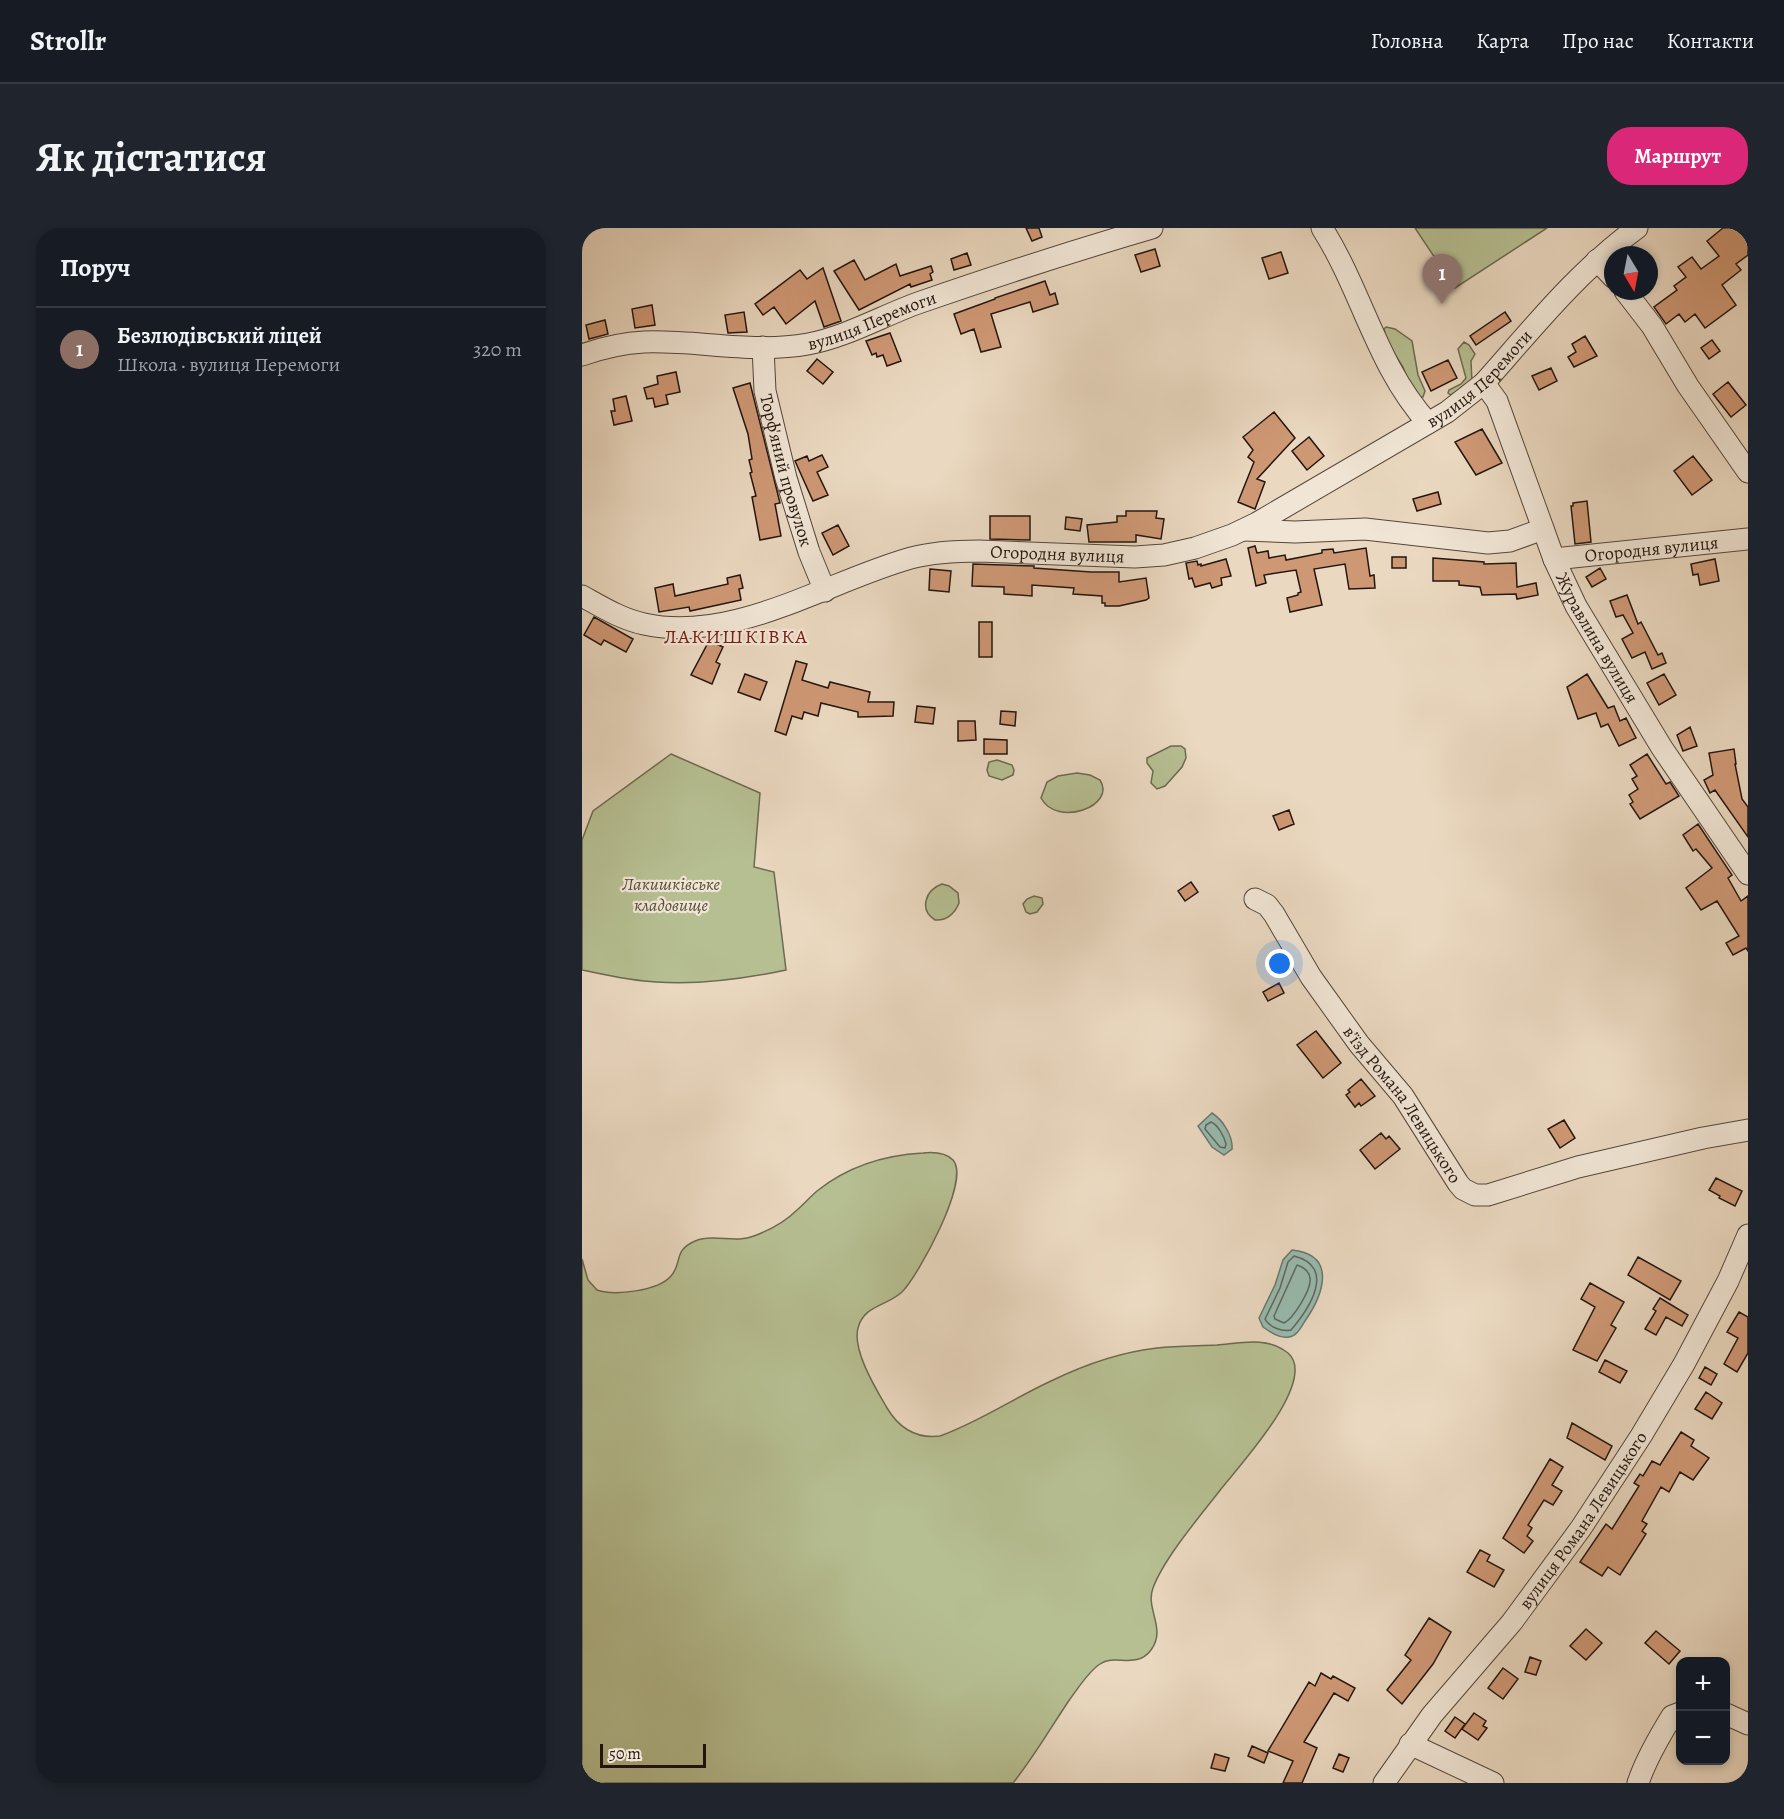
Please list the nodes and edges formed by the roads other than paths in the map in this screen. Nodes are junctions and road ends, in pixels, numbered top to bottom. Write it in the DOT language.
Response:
graph roads {
  1 [pos="1152,228"];
  2 [pos="1322,228"];
  3 [pos="1636,228"];
  4 [pos="1597,260"];
  5 [pos="1604,267"];
  6 [pos="1633,300"];
  7 [pos="763,347"];
  8 [pos="582,355"];
  9 [pos="1484,383"];
  10 [pos="1428,423"];
  11 [pos="1748,472"];
  12 [pos="1543,529"];
  13 [pos="1242,530"];
  14 [pos="1748,539"];
  15 [pos="1554,559"];
  16 [pos="825,591"];
  17 [pos="582,596"];
  18 [pos="1748,874"];
  19 [pos="1255,899"];
  20 [pos="1748,1130"];
  21 [pos="1748,1235"];
  22 [pos="1676,1714"];
  23 [pos="1730,1716"];
  24 [pos="1748,1724"];
  25 [pos="1410,1744"];
  26 [pos="1384,1783"];
  27 [pos="1493,1783"];
  28 [pos="1638,1783"];
  1 -- 7 [label="street, вулиця Перемоги"];
  2 -- 10 [label="street, вулиця Перемоги"];
  3 -- 4 [label="street, вулиця Перемоги"];
  4 -- 5 [label="street"];
  4 -- 9 [label="street, вулиця Перемоги"];
  6 -- 11 [label="street"];
  7 -- 8 [label="street, вулиця Перемоги"];
  7 -- 16 [label="street, Торф'яний провулок"];
  9 -- 10 [label="street, вулиця Перемоги"];
  9 -- 12 [label="street, Журавлина вулиця"];
  10 -- 13 [label="street"];
  12 -- 13 [label="street, Огородня вулиця"];
  12 -- 15 [label="street, Журавлина вулиця"];
  13 -- 16 [label="street, Огородня вулиця"];
  14 -- 15 [label="street, Огородня вулиця"];
  15 -- 18 [label="street, Журавлина вулиця"];
  16 -- 17 [label="street, Огородня вулиця"];
  19 -- 20 [label="street, в’їзд Романа Левицького"];
  21 -- 25 [label="street, вулиця Романа Левицького"];
  22 -- 28 [label="street"];
  23 -- 24 [label="street"];
  25 -- 26 [label="street, вулиця Романа Левицького"];
  25 -- 27 [label="street"];
}
